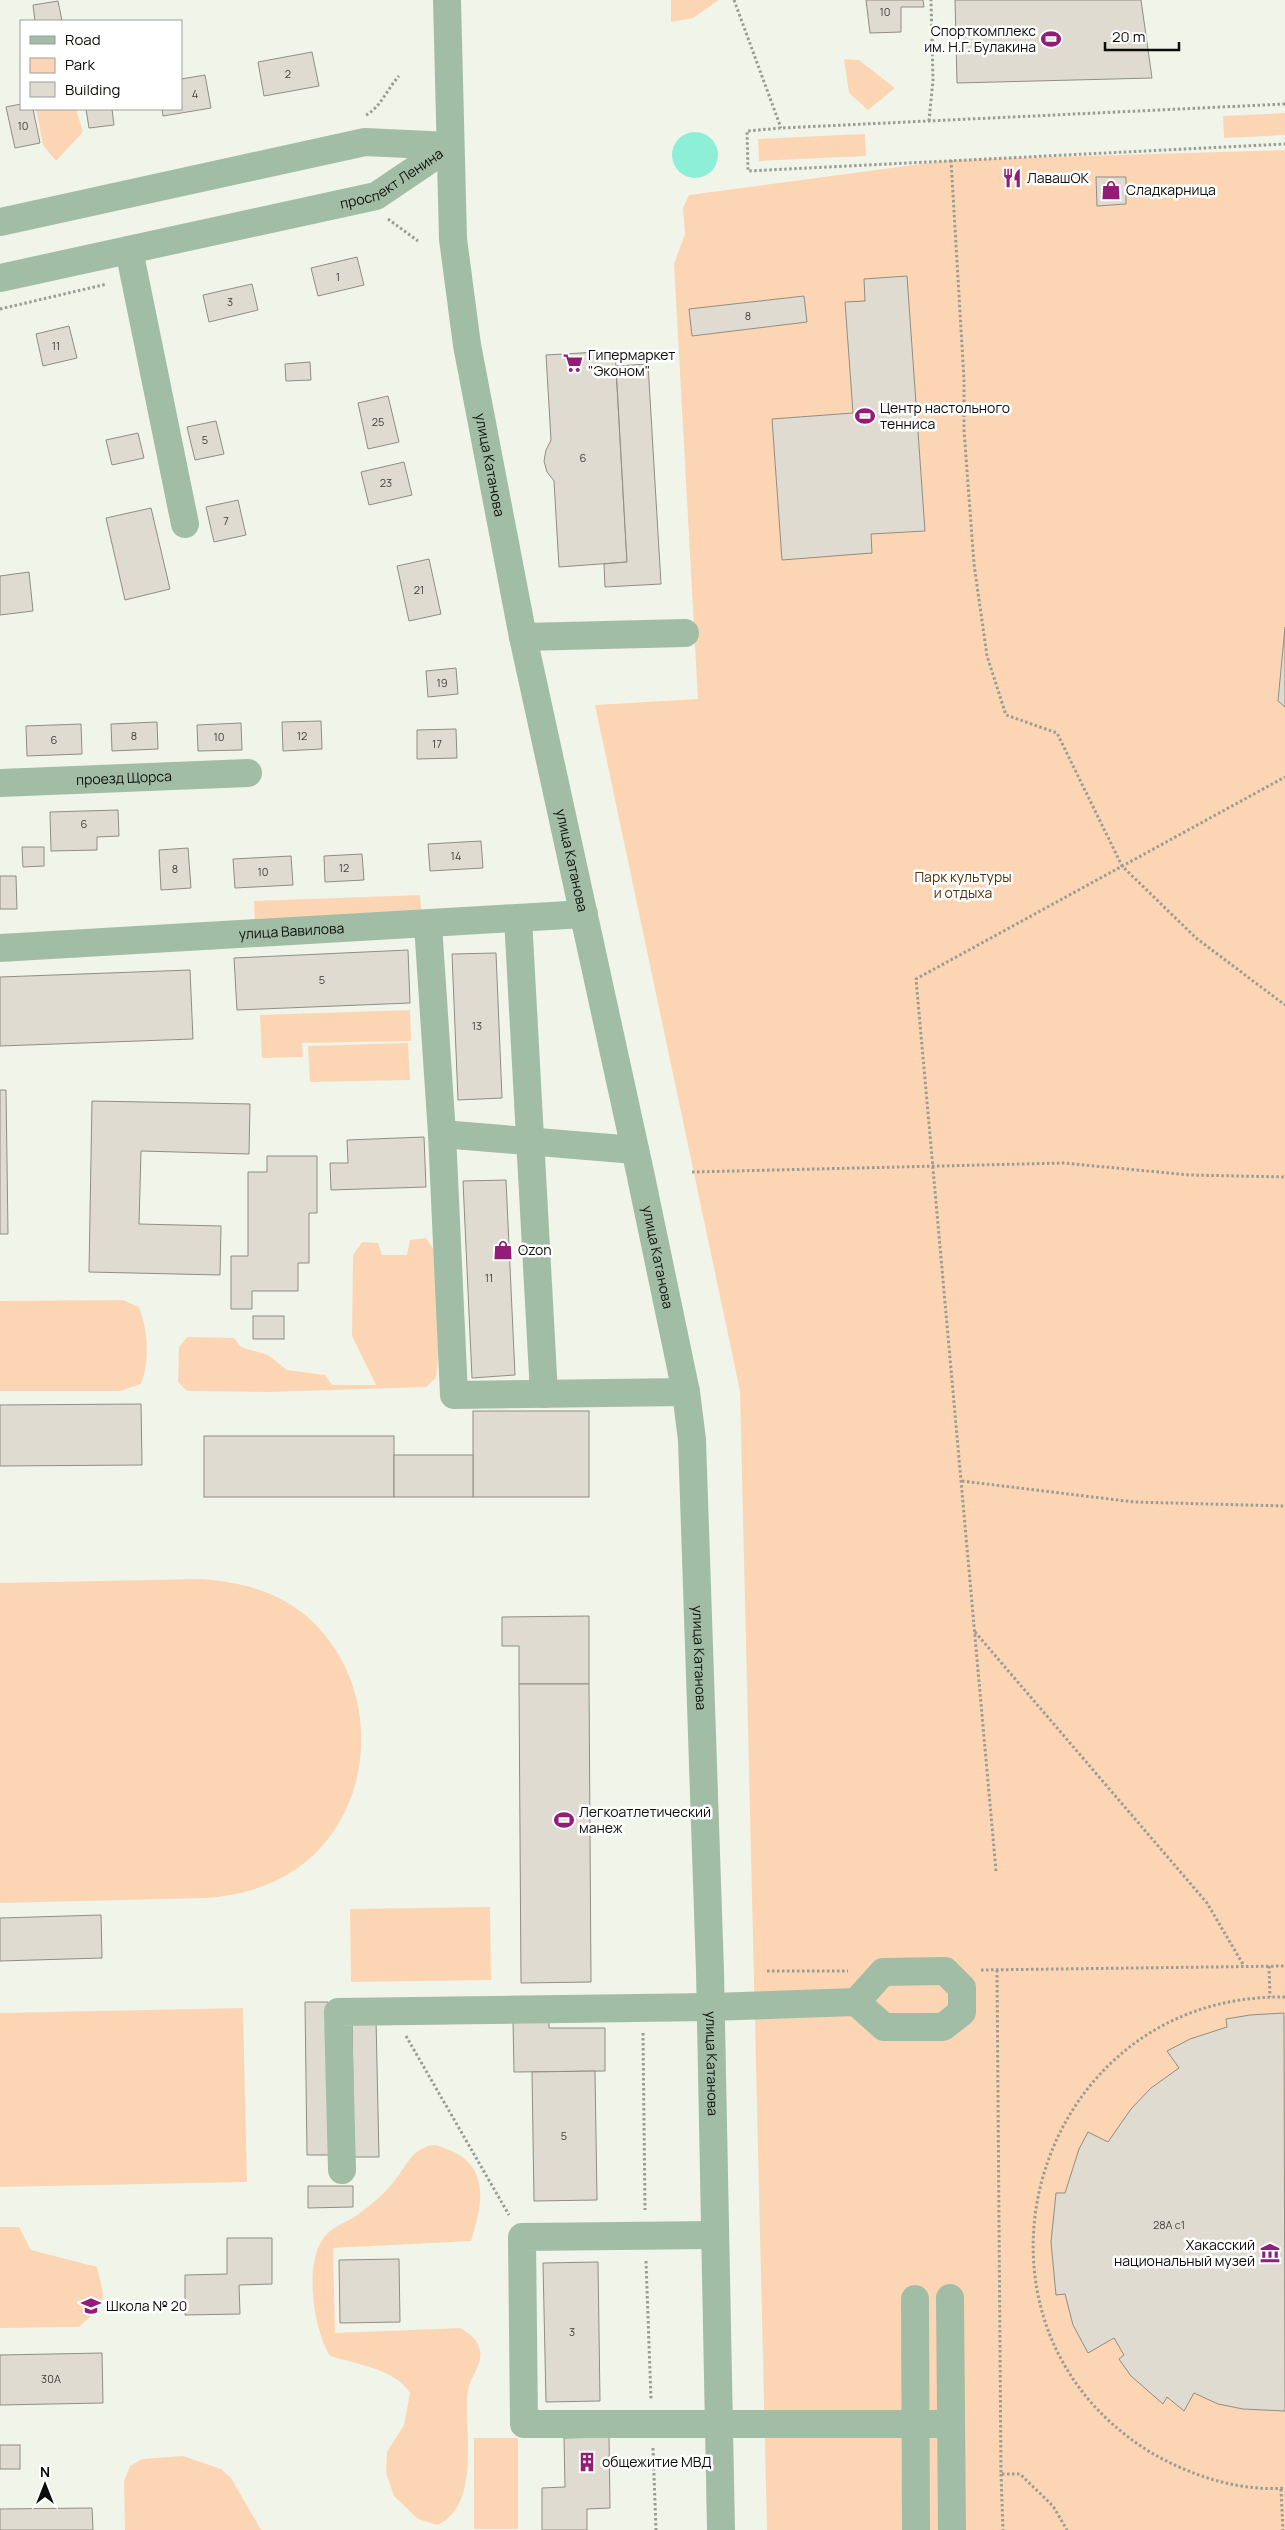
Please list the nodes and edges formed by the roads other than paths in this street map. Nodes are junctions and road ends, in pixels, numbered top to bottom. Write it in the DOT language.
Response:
graph roads {
  1 [pos="447,0"];
  2 [pos="450,146"];
  3 [pos="0,222"];
  4 [pos="129,250"];
  5 [pos="0,278"];
  6 [pos="185,524"];
  7 [pos="685,633"];
  8 [pos="523,638"];
  9 [pos="248,773"];
  10 [pos="0,782"];
  11 [pos="584,914"];
  12 [pos="518,918"];
  13 [pos="428,925"];
  14 [pos="0,948"];
  15 [pos="442,1134"];
  16 [pos="530,1142"];
  17 [pos="635,1150"];
  18 [pos="686,1392"];
  19 [pos="544,1394"];
  20 [pos="856,2002"];
  21 [pos="710,2007"];
  22 [pos="342,2170"];
  23 [pos="714,2235"];
  24 [pos="950,2298"];
  25 [pos="915,2299"];
  26 [pos="718,2423"];
  27 [pos="914,2424"];
  28 [pos="951,2424"];
  29 [pos="721,2530"];
  30 [pos="916,2530"];
  31 [pos="952,2530"];
  1 -- 2 [label="street, улица Катанова"];
  2 -- 3 [label="street, проспект Ленина"];
  2 -- 4 [label="street, проспект Ленина"];
  2 -- 8 [label="street, улица Катанова"];
  4 -- 5 [label="street, проспект Ленина"];
  4 -- 6 [label="street"];
  7 -- 8 [label="street"];
  8 -- 11 [label="street, улица Катанова"];
  9 -- 10 [label="street, проезд Щорса"];
  11 -- 12 [label="street, улица Вавилова"];
  11 -- 17 [label="street, улица Катанова"];
  12 -- 13 [label="street, улица Вавилова"];
  12 -- 16 [label="street"];
  13 -- 14 [label="street, улица Вавилова"];
  13 -- 15 [label="street"];
  15 -- 16 [label="street"];
  15 -- 19 [label="street"];
  16 -- 17 [label="street"];
  16 -- 19 [label="street"];
  17 -- 18 [label="street, улица Катанова"];
  18 -- 19 [label="street"];
  18 -- 21 [label="street, улица Катанова"];
  20 -- 20 [label="street"];
  20 -- 21 [label="street"];
  21 -- 22 [label="street"];
  21 -- 23 [label="street, улица Катанова"];
  23 -- 26 [label="street, улица Катанова"];
  23 -- 26 [label="street"];
  24 -- 28 [label="street"];
  25 -- 27 [label="street"];
  26 -- 27 [label="street"];
  26 -- 29 [label="street, улица Катанова"];
  27 -- 28 [label="street"];
  27 -- 30 [label="street"];
  28 -- 31 [label="street"];
}
